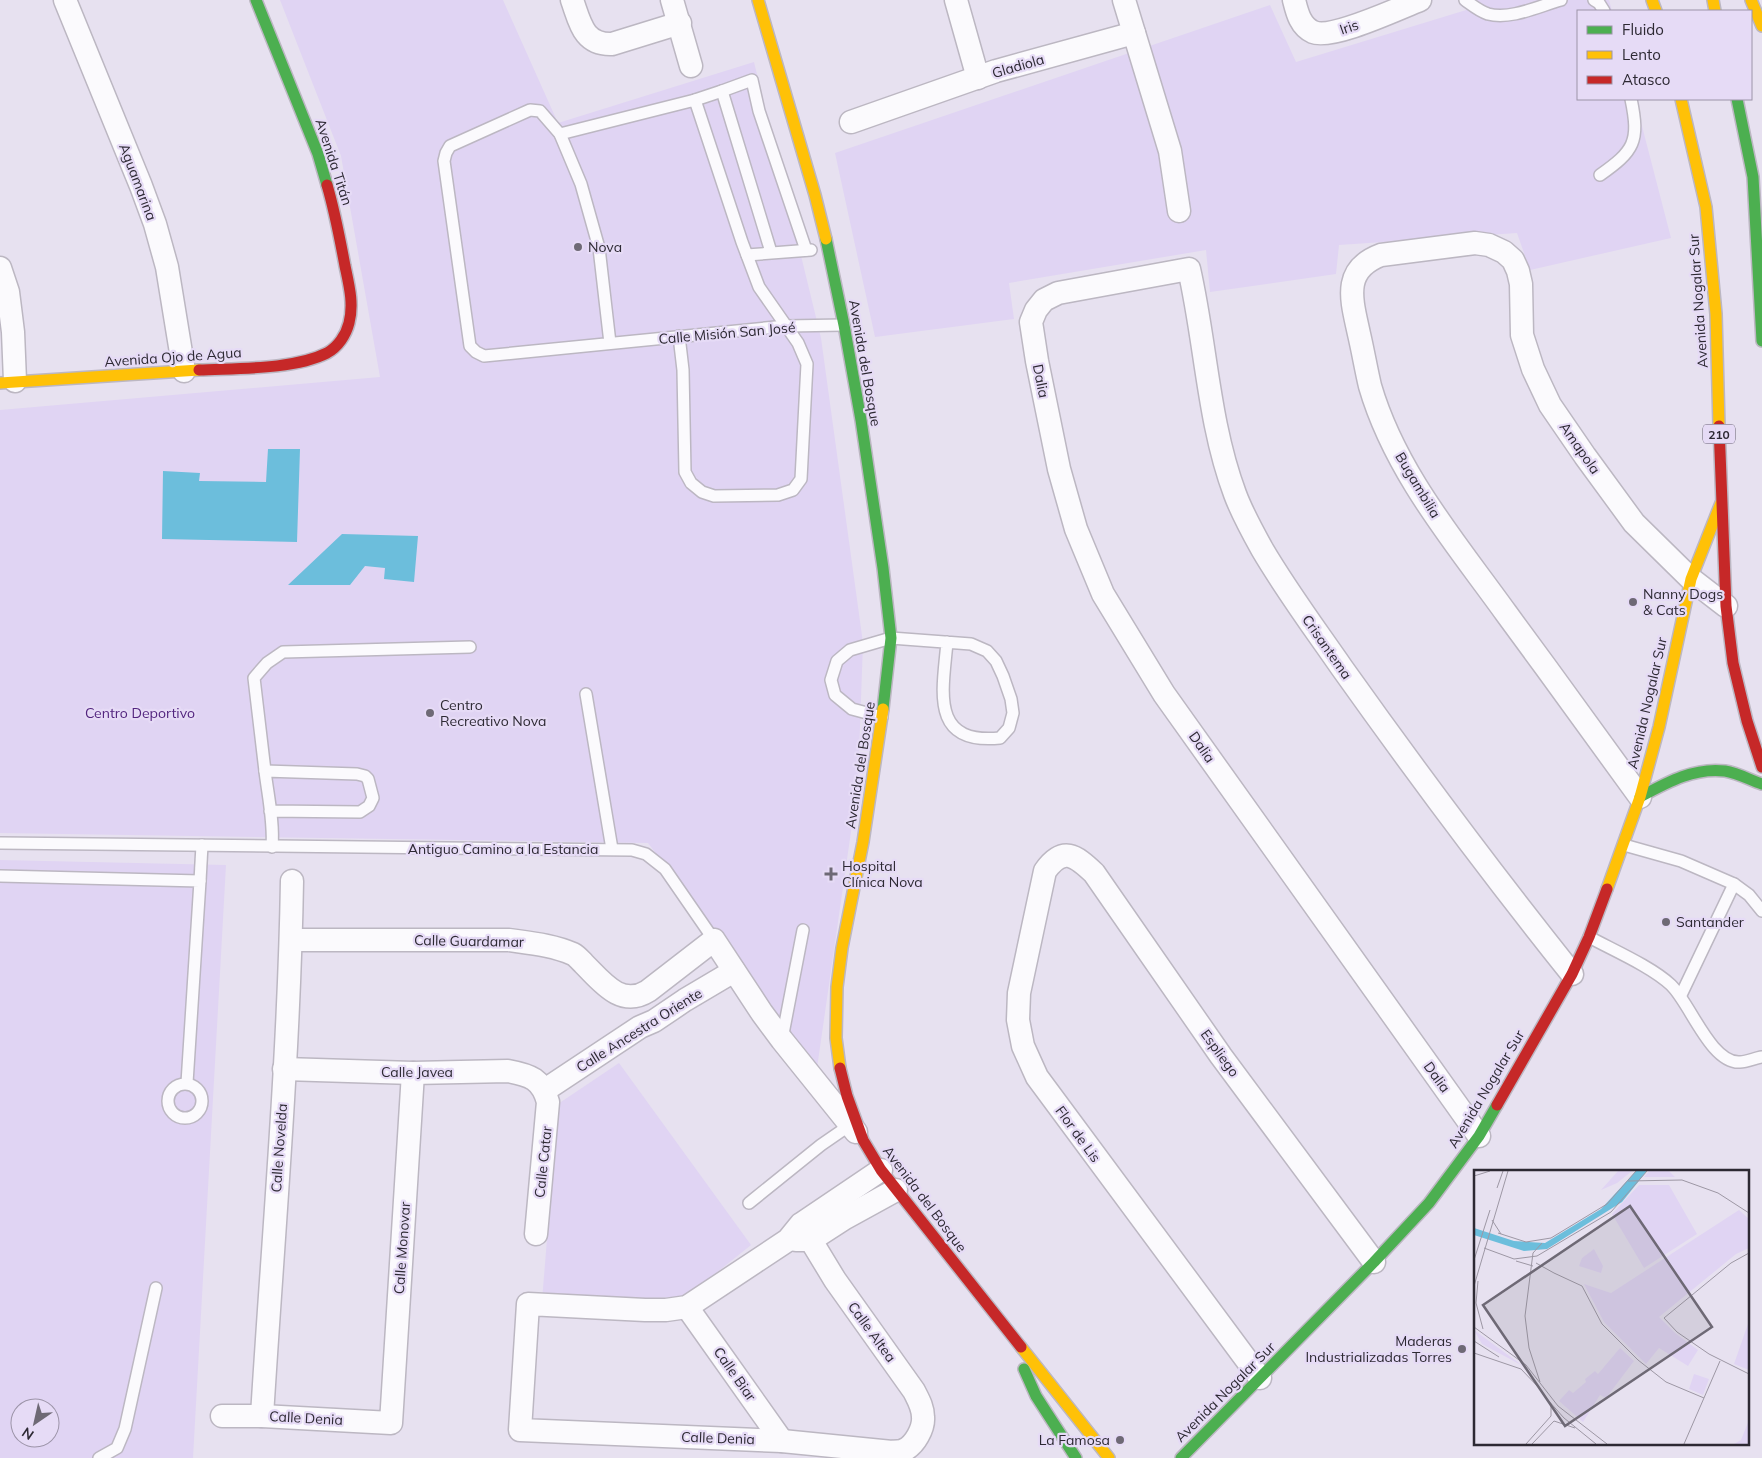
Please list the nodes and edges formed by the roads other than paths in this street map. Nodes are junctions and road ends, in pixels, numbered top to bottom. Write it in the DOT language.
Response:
graph roads {
  1 [pos="65,0"];
  2 [pos="256,0"];
  3 [pos="572,0"];
  4 [pos="672,0"];
  5 [pos="758,0"];
  6 [pos="956,0"];
  7 [pos="1124,0"];
  8 [pos="1294,0"];
  9 [pos="1420,0"];
  10 [pos="1464,0"];
  11 [pos="1560,0"];
  12 [pos="1594,0"];
  13 [pos="1751,0"];
  14 [pos="1603,10"];
  15 [pos="680,23"];
  16 [pos="1762,26"];
  17 [pos="1134,33"];
  18 [pos="691,66"];
  19 [pos="978,78"];
  20 [pos="722,91"];
  21 [pos="696,100"];
  22 [pos="1631,100"];
  23 [pos="1682,100"];
  24 [pos="1737,100"];
  25 [pos="851,122"];
  26 [pos="560,134"];
  27 [pos="1600,175"];
  28 [pos="1179,211"];
  29 [pos="828,249"];
  30 [pos="806,250"];
  31 [pos="771,252"];
  32 [pos="1504,252"];
  33 [pos="1760,252"];
  34 [pos="747,255"];
  35 [pos="0,268"];
  36 [pos="1189,269"];
  37 [pos="844,325"];
  38 [pos="786,326"];
  39 [pos="679,336"];
  40 [pos="342,340"];
  41 [pos="1762,341"];
  42 [pos="610,344"];
  43 [pos="184,371"];
  44 [pos="7,382"];
  45 [pos="1721,504"];
  46 [pos="1691,579"];
  47 [pos="1726,606"];
  48 [pos="891,638"];
  49 [pos="947,642"];
  50 [pos="470,647"];
  51 [pos="586,694"];
  52 [pos="883,717"];
  53 [pos="1762,767"];
  54 [pos="265,771"];
  55 [pos="1762,784"];
  56 [pos="1640,797"];
  57 [pos="270,811"];
  58 [pos="0,843"];
  59 [pos="202,845"];
  60 [pos="1624,845"];
  61 [pos="272,847"];
  62 [pos="612,849"];
  63 [pos="1060,855"];
  64 [pos="0,876"];
  65 [pos="200,880"];
  66 [pos="292,881"];
  67 [pos="1734,884"];
  68 [pos="1762,911"];
  69 [pos="803,930"];
  70 [pos="1589,937"];
  71 [pos="291,940"];
  72 [pos="714,940"];
  73 [pos="734,971"];
  74 [pos="1572,974"];
  75 [pos="1681,995"];
  76 [pos="630,998"];
  77 [pos="782,1040"];
  78 [pos="1762,1057"];
  79 [pos="284,1069"];
  80 [pos="413,1073"];
  81 [pos="187,1083"];
  82 [pos="544,1090"];
  83 [pos="857,1132"];
  84 [pos="1479,1136"];
  85 [pos="881,1170"];
  86 [pos="896,1190"];
  87 [pos="750,1203"];
  88 [pos="536,1234"];
  89 [pos="800,1235"];
  90 [pos="1374,1262"];
  91 [pos="156,1288"];
  92 [pos="687,1307"];
  93 [pos="1005,1327"];
  94 [pos="1260,1378"];
  95 [pos="222,1416"];
  96 [pos="262,1416"];
  97 [pos="391,1423"];
  98 [pos="782,1441"];
  99 [pos="912,1444"];
  100 [pos="98,1458"];
  101 [pos="1076,1458"];
  102 [pos="1109,1458"];
  103 [pos="1181,1458"];
  1 -- 43 [label="street, Aguamarina"];
  2 -- 40 [label="main road, Avenida Titán"];
  3 -- 15 [label="street"];
  4 -- 15 [label="street"];
  5 -- 29 [label="main road, Avenida del Bosque"];
  6 -- 19 [label="street, Gladiola"];
  7 -- 17 [label="street"];
  8 -- 9 [label="street, Iris"];
  10 -- 11 [label="lane"];
  12 -- 14 [label="lane"];
  13 -- 16 [label="main road"];
  15 -- 18 [label="street"];
  17 -- 19 [label="street, Gladiola"];
  17 -- 28 [label="street"];
  19 -- 25 [label="street"];
  20 -- 21 [label="lane"];
  20 -- 30 [label="lane"];
  20 -- 31 [label="lane"];
  21 -- 26 [label="lane"];
  21 -- 34 [label="lane"];
  22 -- 27 [label="lane"];
  23 -- 45 [label="main road, Avenida Nogalar Sur / 210"];
  24 -- 33 [label="main road"];
  26 -- 42 [label="lane, Calle Misión San José"];
  26 -- 42 [label="lane, Calle Misión San José"];
  29 -- 30 [label="lane"];
  29 -- 37 [label="main road, Avenida del Bosque"];
  30 -- 31 [label="lane"];
  31 -- 34 [label="lane"];
  32 -- 46 [label="street, Amapola"];
  32 -- 56 [label="street, Bugambilia"];
  33 -- 41 [label="main road"];
  34 -- 38 [label="lane"];
  35 -- 44 [label="street"];
  36 -- 74 [label="street, Crisantema"];
  36 -- 84 [label="street, Dalia"];
  37 -- 38 [label="lane, Calle Misión San José"];
  37 -- 48 [label="main road, Avenida del Bosque"];
  38 -- 39 [label="lane, Calle Misión San José"];
  38 -- 39 [label="lane"];
  39 -- 42 [label="lane, Calle Misión San José"];
  40 -- 43 [label="main road, Avenida Ojo de Agua"];
  43 -- 44 [label="main road, Avenida Ojo de Agua"];
  45 -- 46 [label="main road, Avenida Nogalar Sur"];
  45 -- 47 [label="main road, Avenida Nogalar Sur / 210"];
  46 -- 47 [label="street, Amapola"];
  46 -- 56 [label="main road, Avenida Nogalar Sur"];
  47 -- 53 [label="main road, Avenida Nogalar Sur / 210"];
  48 -- 49 [label="lane"];
  48 -- 52 [label="main road, Avenida del Bosque"];
  48 -- 52 [label="lane"];
  49 -- 49 [label="lane"];
  50 -- 54 [label="lane"];
  51 -- 62 [label="lane"];
  52 -- 83 [label="main road, Avenida del Bosque"];
  54 -- 57 [label="lane"];
  54 -- 57 [label="lane"];
  55 -- 56 [label="main road"];
  56 -- 60 [label="main road, Avenida Nogalar Sur"];
  57 -- 61 [label="lane"];
  58 -- 59 [label="lane, Antiguo Camino a la Estancia"];
  59 -- 61 [label="lane, Antiguo Camino a la Estancia"];
  59 -- 65 [label="lane"];
  60 -- 67 [label="lane"];
  60 -- 70 [label="main road, Avenida Nogalar Sur"];
  61 -- 62 [label="lane, Antiguo Camino a la Estancia"];
  62 -- 72 [label="lane, Antiguo Camino a la Estancia"];
  63 -- 90 [label="street, Espliego"];
  63 -- 94 [label="street, Flor de Lis"];
  64 -- 65 [label="lane"];
  65 -- 81 [label="lane"];
  66 -- 71 [label="street, Calle Novelda"];
  67 -- 68 [label="lane"];
  67 -- 75 [label="lane"];
  69 -- 77 [label="lane"];
  70 -- 74 [label="main road, Avenida Nogalar Sur"];
  70 -- 75 [label="lane"];
  71 -- 76 [label="street, Calle Guardamar"];
  71 -- 79 [label="street, Calle Novelda"];
  72 -- 73 [label="street, Antiguo Camino a la Estancia"];
  72 -- 76 [label="street, Calle Ancestra Oriente"];
  73 -- 77 [label="street, Antiguo Camino a la Estancia"];
  73 -- 82 [label="street, Calle Ancestra Oriente"];
  74 -- 84 [label="main road, Avenida Nogalar Sur"];
  75 -- 78 [label="lane"];
  77 -- 83 [label="street, Antiguo Camino a la Estancia"];
  79 -- 80 [label="street, Calle Javea"];
  79 -- 96 [label="street, Calle Novelda"];
  80 -- 82 [label="street, Calle Javea"];
  80 -- 97 [label="street, Calle Monovar"];
  82 -- 88 [label="street, Calle Catar"];
  83 -- 85 [label="main road, Avenida del Bosque"];
  83 -- 87 [label="lane"];
  84 -- 90 [label="main road, Avenida Nogalar Sur"];
  85 -- 86 [label="main road, Avenida del Bosque"];
  85 -- 89 [label="street"];
  86 -- 89 [label="street"];
  86 -- 93 [label="main road, Avenida del Bosque"];
  89 -- 92 [label="street"];
  89 -- 99 [label="street, Calle Altea"];
  90 -- 94 [label="main road, Avenida Nogalar Sur"];
  91 -- 100 [label="lane"];
  92 -- 98 [label="street, Calle Biar"];
  92 -- 98 [label="street, Calle Denia"];
  93 -- 101 [label="main road"];
  93 -- 102 [label="main road, Avenida del Bosque"];
  94 -- 103 [label="main road, Avenida Nogalar Sur"];
  95 -- 96 [label="street, Calle Denia"];
  96 -- 97 [label="street, Calle Denia"];
  98 -- 99 [label="street, Calle Denia"];
}
